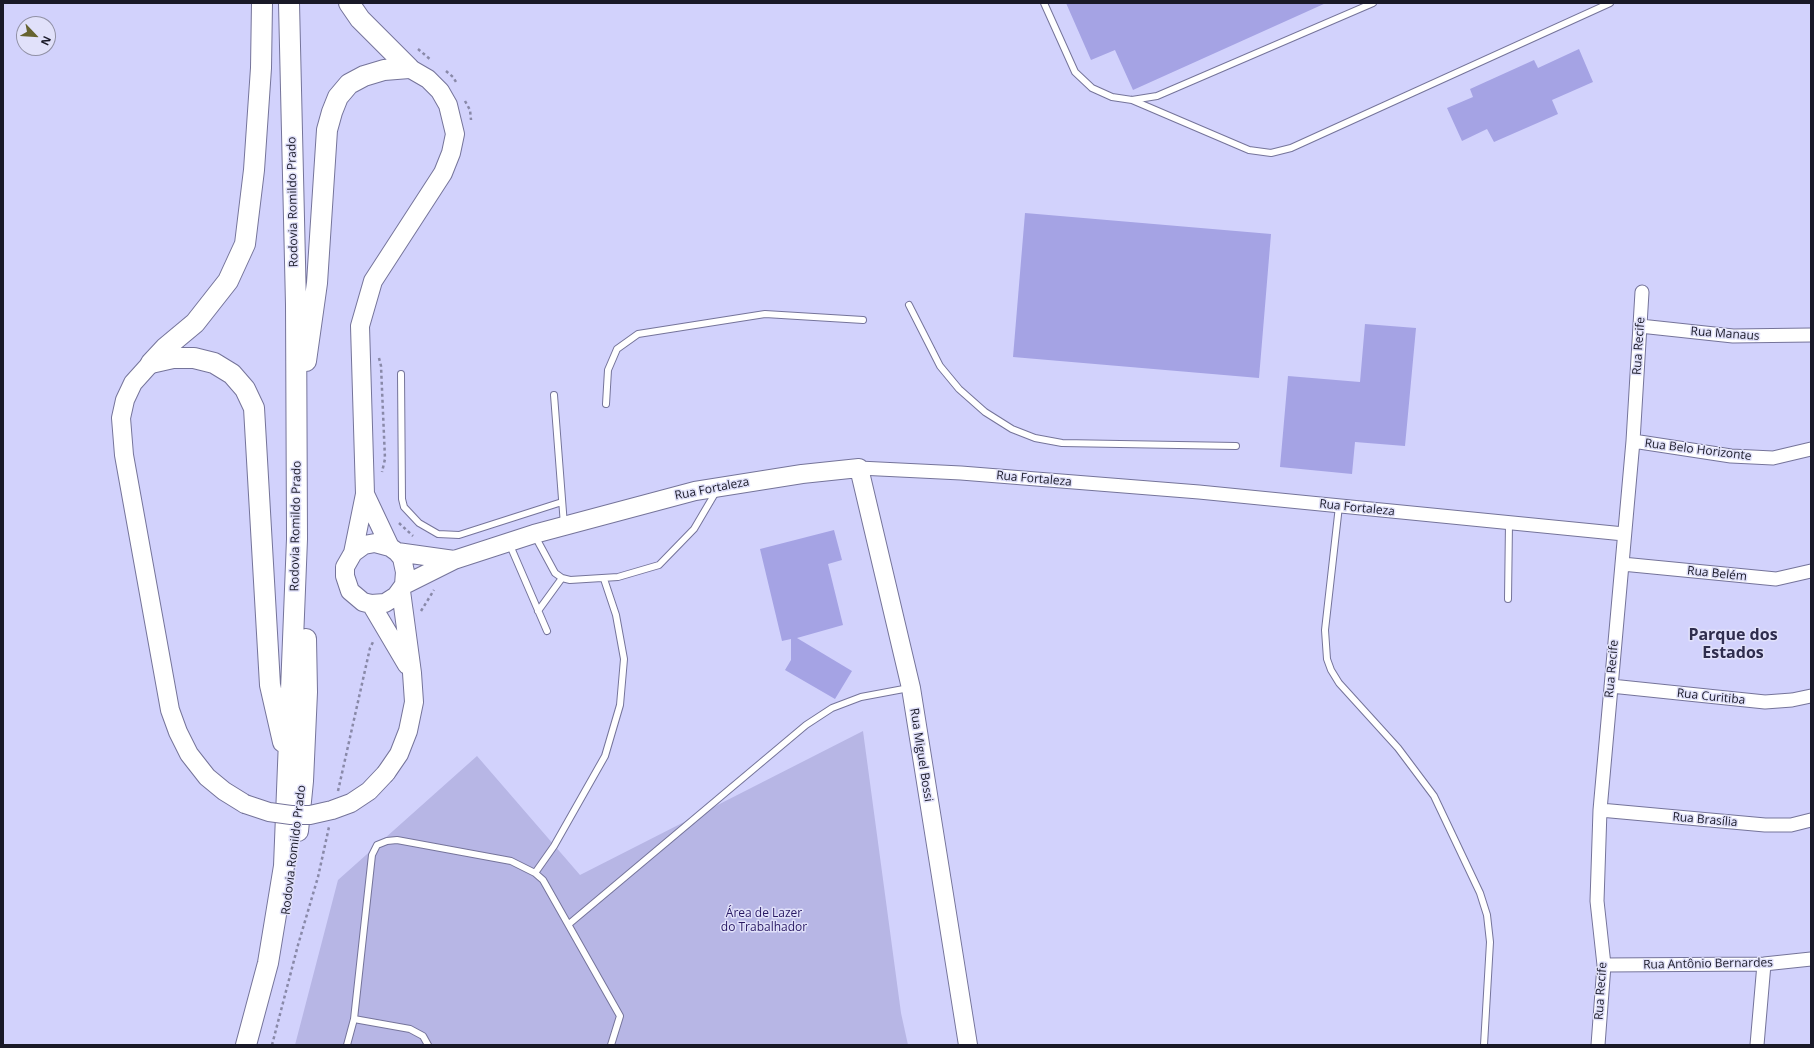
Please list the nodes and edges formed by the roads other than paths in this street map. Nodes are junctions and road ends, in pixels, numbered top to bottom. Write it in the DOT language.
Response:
graph roads {
  1 [pos="262,3"];
  2 [pos="289,3"];
  3 [pos="300,3"];
  4 [pos="349,3"];
  5 [pos="1044,3"];
  6 [pos="1373,3"];
  7 [pos="1610,3"];
  8 [pos="409,68"];
  9 [pos="1132,100"];
  10 [pos="1642,292"];
  11 [pos="909,305"];
  12 [pos="863,320"];
  13 [pos="1640,326"];
  14 [pos="1811,335"];
  15 [pos="151,363"];
  16 [pos="305,373"];
  17 [pos="401,374"];
  18 [pos="554,395"];
  19 [pos="606,404"];
  20 [pos="1633,441"];
  21 [pos="1236,446"];
  22 [pos="1811,449"];
  23 [pos="859,468"];
  24 [pos="719,487"];
  25 [pos="365,494"];
  26 [pos="562,502"];
  27 [pos="1339,506"];
  28 [pos="1509,523"];
  29 [pos="564,525"];
  30 [pos="534,534"];
  31 [pos="1624,534"];
  32 [pos="509,542"];
  33 [pos="394,549"];
  34 [pos="353,553"];
  35 [pos="454,560"];
  36 [pos="1622,564"];
  37 [pos="1811,571"];
  38 [pos="562,578"];
  39 [pos="604,579"];
  40 [pos="402,588"];
  41 [pos="1508,599"];
  42 [pos="371,604"];
  43 [pos="538,611"];
  44 [pos="547,631"];
  45 [pos="412,673"];
  46 [pos="1611,686"];
  47 [pos="911,688"];
  48 [pos="1811,696"];
  49 [pos="288,767"];
  50 [pos="1600,810"];
  51 [pos="1811,820"];
  52 [pos="535,873"];
  53 [pos="569,924"];
  54 [pos="1811,959"];
  55 [pos="1764,964"];
  56 [pos="1604,965"];
  57 [pos="354,1019"];
  58 [pos="246,1045"];
  59 [pos="258,1045"];
  60 [pos="347,1045"];
  61 [pos="428,1045"];
  62 [pos="611,1045"];
  63 [pos="968,1045"];
  64 [pos="1484,1045"];
  65 [pos="1598,1045"];
  66 [pos="1757,1045"];
  1 -- 15 [label="main road"];
  2 -- 49 [label="main road, Rodovia Romildo Prado"];
  3 -- 16 [label="main road, Rodovia Romildo Prado"];
  4 -- 8 [label="main road"];
  5 -- 9 [label="lane"];
  6 -- 9 [label="lane"];
  7 -- 9 [label="lane"];
  8 -- 16 [label="main road"];
  8 -- 25 [label="main road"];
  10 -- 13 [label="street, Rua Recife"];
  11 -- 21 [label="lane"];
  12 -- 19 [label="lane"];
  13 -- 14 [label="street, Rua Manaus"];
  13 -- 20 [label="street, Rua Recife"];
  15 -- 45 [label="main road, bridge"];
  15 -- 49 [label="main road"];
  16 -- 59 [label="main road, Rodovia Romildo Prado"];
  17 -- 26 [label="lane"];
  18 -- 26 [label="lane"];
  20 -- 22 [label="street, Rua Belo Horizonte"];
  20 -- 31 [label="street, Rua Recife"];
  23 -- 24 [label="main road, Rua Fortaleza"];
  23 -- 27 [label="street, Rua Fortaleza"];
  23 -- 47 [label="main road, Rua Miguel Bossi"];
  24 -- 29 [label="main road, Rua Fortaleza"];
  24 -- 39 [label="lane"];
  25 -- 33 [label="main road"];
  25 -- 34 [label="main road"];
  26 -- 29 [label="lane"];
  27 -- 28 [label="street, Rua Fortaleza"];
  27 -- 64 [label="lane"];
  28 -- 31 [label="street, Rua Fortaleza"];
  28 -- 41 [label="lane"];
  29 -- 30 [label="main road, Rua Fortaleza"];
  30 -- 32 [label="main road, Rua Fortaleza"];
  30 -- 38 [label="lane"];
  31 -- 36 [label="street, Rua Recife"];
  32 -- 35 [label="main road, Rua Fortaleza"];
  32 -- 43 [label="lane"];
  33 -- 34 [label="main road"];
  33 -- 35 [label="main road, Rua Fortaleza"];
  33 -- 40 [label="main road"];
  34 -- 42 [label="main road"];
  35 -- 40 [label="main road, Rua Fortaleza"];
  36 -- 37 [label="street, Rua Belém"];
  36 -- 46 [label="street, Rua Recife"];
  38 -- 39 [label="lane"];
  38 -- 43 [label="lane"];
  39 -- 52 [label="lane"];
  40 -- 42 [label="main road"];
  40 -- 45 [label="main road"];
  42 -- 45 [label="main road"];
  43 -- 44 [label="lane"];
  46 -- 48 [label="street, Rua Curitiba"];
  46 -- 50 [label="street, Rua Recife"];
  47 -- 53 [label="lane"];
  47 -- 63 [label="main road, Rua Miguel Bossi"];
  49 -- 58 [label="main road, Rodovia Romildo Prado"];
  50 -- 51 [label="street, Rua Brasília"];
  50 -- 56 [label="street, Rua Recife"];
  52 -- 53 [label="lane"];
  52 -- 57 [label="lane"];
  53 -- 62 [label="lane"];
  54 -- 55 [label="street, Rua Antônio Bernardes"];
  55 -- 56 [label="street, Rua Antônio Bernardes"];
  55 -- 66 [label="street"];
  56 -- 65 [label="street, Rua Recife"];
  57 -- 60 [label="lane"];
  57 -- 61 [label="lane"];
}
